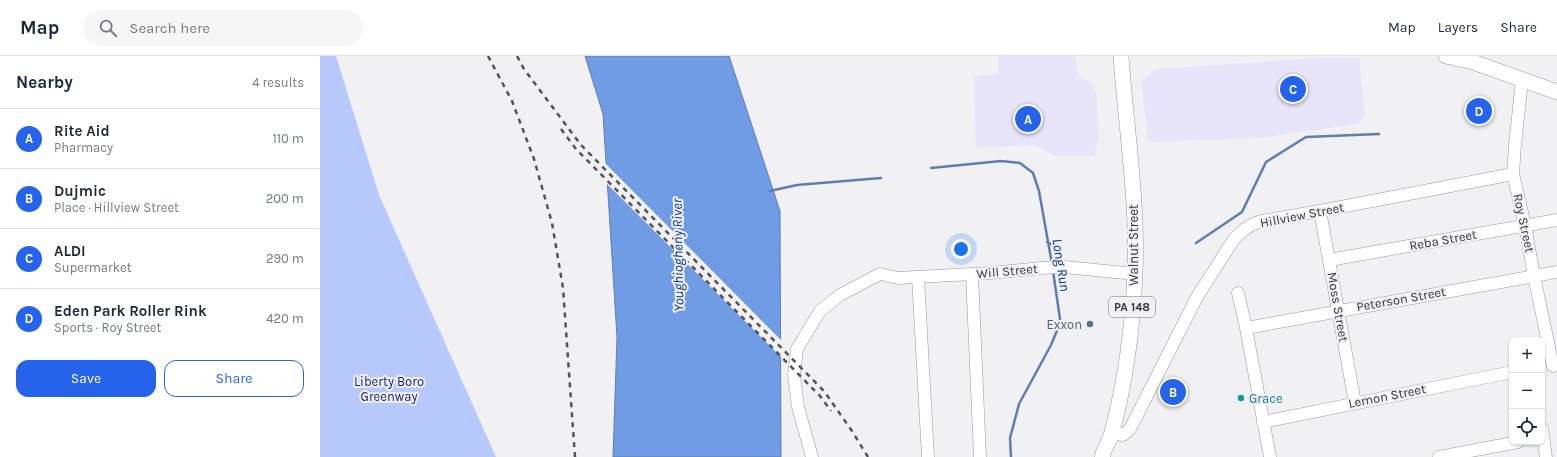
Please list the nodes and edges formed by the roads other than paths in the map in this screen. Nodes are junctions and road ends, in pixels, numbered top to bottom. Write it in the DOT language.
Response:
graph roads {
  1 [pos="1122,56"];
  2 [pos="1446,56"];
  3 [pos="1522,80"];
  4 [pos="1557,92"];
  5 [pos="1513,174"];
  6 [pos="1320,212"];
  7 [pos="1557,220"];
  8 [pos="1525,225"];
  9 [pos="1329,260"];
  10 [pos="1557,272"];
  11 [pos="972,274"];
  12 [pos="1135,274"];
  13 [pos="1534,276"];
  14 [pos="918,277"];
  15 [pos="1238,293"];
  16 [pos="1338,311"];
  17 [pos="1246,328"];
  18 [pos="1551,366"];
  19 [pos="1509,373"];
  20 [pos="1355,402"];
  21 [pos="1263,422"];
  22 [pos="1112,433"];
  23 [pos="1509,444"];
  24 [pos="1544,445"];
  25 [pos="812,457"];
  26 [pos="928,457"];
  27 [pos="980,457"];
  28 [pos="1102,457"];
  29 [pos="1113,457"];
  30 [pos="1270,457"];
  31 [pos="1439,457"];
  32 [pos="1546,457"];
  1 -- 12 [label="main road, Walnut Street / PA 148"];
  2 -- 3 [label="main road"];
  3 -- 4 [label="main road"];
  3 -- 5 [label="street, Roy Street"];
  5 -- 6 [label="street, Hillview Street"];
  5 -- 8 [label="street, Roy Street"];
  6 -- 9 [label="street, Moss Street"];
  6 -- 22 [label="street, Hillview Street"];
  7 -- 8 [label="street, Reba Street"];
  8 -- 9 [label="street, Reba Street"];
  8 -- 13 [label="street, Roy Street"];
  9 -- 16 [label="street, Moss Street"];
  10 -- 13 [label="street, Peterson Street"];
  11 -- 12 [label="street, Will Street"];
  11 -- 14 [label="street, Will Street"];
  11 -- 27 [label="street"];
  12 -- 22 [label="main road, Walnut Street / PA 148"];
  13 -- 16 [label="street, Peterson Street"];
  13 -- 18 [label="street, Roy Street"];
  14 -- 25 [label="street, Will Street"];
  14 -- 26 [label="street"];
  15 -- 17 [label="street"];
  16 -- 17 [label="street, Peterson Street"];
  16 -- 20 [label="street, Moss Street"];
  17 -- 21 [label="street"];
  19 -- 20 [label="street, Lemon Street"];
  20 -- 21 [label="street, Lemon Street"];
  21 -- 30 [label="street"];
  22 -- 28 [label="main road, Walnut Street / PA 148"];
  22 -- 29 [label="main road, Walnut Street / PA 148"];
  23 -- 31 [label="street"];
  24 -- 32 [label="street"];
}
